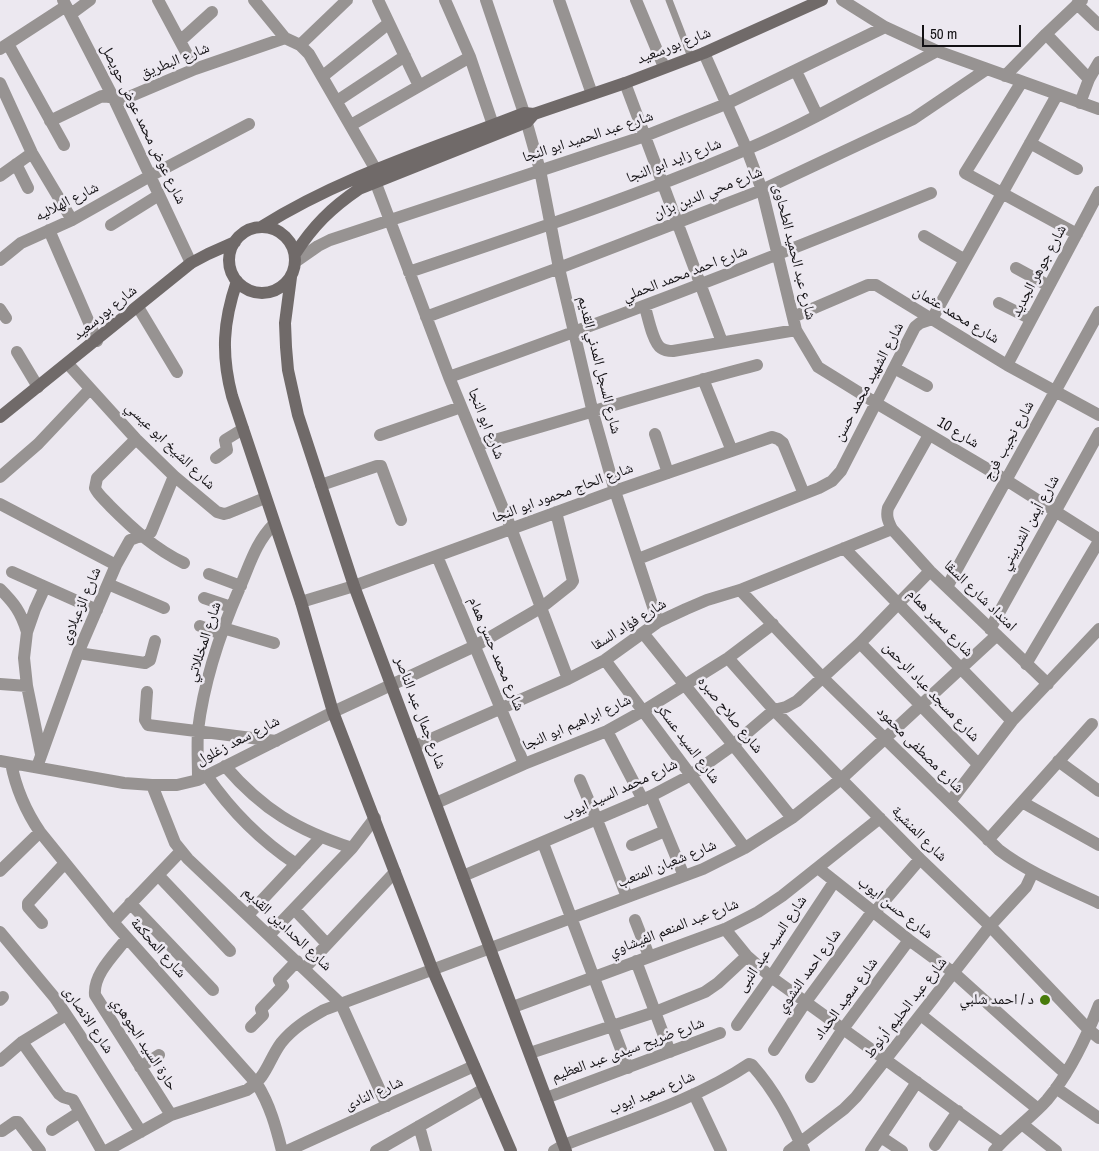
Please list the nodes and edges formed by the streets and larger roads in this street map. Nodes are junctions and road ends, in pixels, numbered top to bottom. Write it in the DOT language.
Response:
graph roads {
  1 [pos="90,0"];
  2 [pos="254,0"];
  3 [pos="347,0"];
  4 [pos="378,0"];
  5 [pos="445,0"];
  6 [pos="486,0"];
  7 [pos="559,0"];
  8 [pos="636,0"];
  9 [pos="820,0"];
  10 [pos="842,0"];
  11 [pos="161,1"];
  12 [pos="1080,2"];
  13 [pos="67,7"];
  14 [pos="212,12"];
  15 [pos="389,23"];
  16 [pos="1099,24"];
  17 [pos="885,27"];
  18 [pos="1046,34"];
  19 [pos="285,38"];
  20 [pos="2,40"];
  21 [pos="180,42"];
  22 [pos="300,45"];
  23 [pos="937,51"];
  24 [pos="697,55"];
  25 [pos="405,56"];
  26 [pos="470,57"];
  27 [pos="1099,62"];
  28 [pos="664,67"];
  29 [pos="195,69"];
  30 [pos="987,69"];
  31 [pos="796,71"];
  32 [pos="323,76"];
  33 [pos="1005,76"];
  34 [pos="1089,79"];
  35 [pos="1021,82"];
  36 [pos="0,83"];
  37 [pos="625,83"];
  38 [pos="419,86"];
  39 [pos="592,94"];
  40 [pos="1057,95"];
  41 [pos="113,97"];
  42 [pos="337,101"];
  43 [pos="1080,103"];
  44 [pos="726,104"];
  45 [pos="1099,109"];
  46 [pos="817,115"];
  47 [pos="528,116"];
  48 [pos="50,120"];
  49 [pos="249,124"];
  50 [pos="351,125"];
  51 [pos="493,125"];
  52 [pos="645,136"];
  53 [pos="1030,143"];
  54 [pos="64,146"];
  55 [pos="747,150"];
  56 [pos="32,153"];
  57 [pos="16,164"];
  58 [pos="1077,169"];
  59 [pos="540,170"];
  60 [pos="1,172"];
  61 [pos="150,176"];
  62 [pos="376,176"];
  63 [pos="663,184"];
  64 [pos="28,188"];
  65 [pos="762,190"];
  66 [pos="1099,192"];
  67 [pos="931,193"];
  68 [pos="1002,194"];
  69 [pos="159,195"];
  70 [pos="389,219"];
  71 [pos="72,220"];
  72 [pos="677,223"];
  73 [pos="551,224"];
  74 [pos="111,225"];
  75 [pos="261,227"];
  76 [pos="49,230"];
  77 [pos="1077,234"];
  78 [pos="924,236"];
  79 [pos="235,242"];
  80 [pos="778,256"];
  81 [pos="295,258"];
  82 [pos="0,260"];
  83 [pos="965,260"];
  84 [pos="191,264"];
  85 [pos="558,268"];
  86 [pos="1016,268"];
  87 [pos="409,272"];
  88 [pos="291,277"];
  89 [pos="237,281"];
  90 [pos="700,284"];
  91 [pos="1049,286"];
  92 [pos="999,303"];
  93 [pos="138,307"];
  94 [pos="645,307"];
  95 [pos="1099,312"];
  96 [pos="426,317"];
  97 [pos="793,317"];
  98 [pos="932,319"];
  99 [pos="1031,319"];
  100 [pos="796,330"];
  101 [pos="573,333"];
  102 [pos="96,341"];
  103 [pos="722,342"];
  104 [pos="18,352"];
  105 [pos="68,364"];
  106 [pos="757,365"];
  107 [pos="1007,365"];
  108 [pos="894,368"];
  109 [pos="177,372"];
  110 [pos="449,377"];
  111 [pos="703,379"];
  112 [pos="927,386"];
  113 [pos="38,387"];
  114 [pos="90,389"];
  115 [pos="1055,391"];
  116 [pos="876,403"];
  117 [pos="461,407"];
  118 [pos="593,413"];
  119 [pos="1099,415"];
  120 [pos="0,417"];
  121 [pos="243,429"];
  122 [pos="1099,433"];
  123 [pos="655,434"];
  124 [pos="380,435"];
  125 [pos="929,435"];
  126 [pos="136,439"];
  127 [pos="477,445"];
  128 [pos="732,451"];
  129 [pos="216,458"];
  130 [pos="668,473"];
  131 [pos="0,476"];
  132 [pos="174,476"];
  133 [pos="1006,480"];
  134 [pos="322,485"];
  135 [pos="615,491"];
  136 [pos="804,494"];
  137 [pos="265,498"];
  138 [pos="0,504"];
  139 [pos="1056,511"];
  140 [pos="556,512"];
  141 [pos="400,520"];
  142 [pos="274,524"];
  143 [pos="511,528"];
  144 [pos="892,529"];
  145 [pos="142,536"];
  146 [pos="1099,540"];
  147 [pos="844,548"];
  148 [pos="437,556"];
  149 [pos="638,558"];
  150 [pos="184,563"];
  151 [pos="116,565"];
  152 [pos="930,571"];
  153 [pos="12,572"];
  154 [pos="209,574"];
  155 [pos="108,584"];
  156 [pos="241,586"];
  157 [pos="354,586"];
  158 [pos="45,587"];
  159 [pos="947,587"];
  160 [pos="0,589"];
  161 [pos="740,590"];
  162 [pos="204,598"];
  163 [pos="301,602"];
  164 [pos="899,604"];
  165 [pos="542,607"];
  166 [pos="164,608"];
  167 [pos="231,608"];
  168 [pos="97,610"];
  169 [pos="658,622"];
  170 [pos="773,624"];
  171 [pos="200,626"];
  172 [pos="1099,630"];
  173 [pos="222,631"];
  174 [pos="27,632"];
  175 [pos="994,632"];
  176 [pos="643,633"];
  177 [pos="155,641"];
  178 [pos="274,643"];
  179 [pos="860,643"];
  180 [pos="475,646"];
  181 [pos="78,653"];
  182 [pos="728,658"];
  183 [pos="605,660"];
  184 [pos="1026,664"];
  185 [pos="962,669"];
  186 [pos="823,678"];
  187 [pos="568,679"];
  188 [pos="0,684"];
  189 [pos="1048,684"];
  190 [pos="392,685"];
  191 [pos="685,685"];
  192 [pos="27,686"];
  193 [pos="147,692"];
  194 [pos="922,706"];
  195 [pos="501,708"];
  196 [pos="774,710"];
  197 [pos="333,712"];
  198 [pos="643,712"];
  199 [pos="1012,721"];
  200 [pos="1092,724"];
  201 [pos="607,731"];
  202 [pos="198,732"];
  203 [pos="885,738"];
  204 [pos="276,741"];
  205 [pos="733,745"];
  206 [pos="414,746"];
  207 [pos="39,760"];
  208 [pos="1058,761"];
  209 [pos="6,762"];
  210 [pos="524,764"];
  211 [pos="978,764"];
  212 [pos="225,766"];
  213 [pos="691,775"];
  214 [pos="202,778"];
  215 [pos="841,779"];
  216 [pos="580,780"];
  217 [pos="152,785"];
  218 [pos="1099,790"];
  219 [pos="647,798"];
  220 [pos="950,802"];
  221 [pos="1022,802"];
  222 [pos="436,803"];
  223 [pos="375,818"];
  224 [pos="792,818"];
  225 [pos="880,818"];
  226 [pos="597,820"];
  227 [pos="665,831"];
  228 [pos="40,832"];
  229 [pos="320,838"];
  230 [pos="988,840"];
  231 [pos="543,843"];
  232 [pos="632,845"];
  233 [pos="1099,845"];
  234 [pos="352,848"];
  235 [pos="745,848"];
  236 [pos="180,851"];
  237 [pos="920,859"];
  238 [pos="65,863"];
  239 [pos="296,864"];
  240 [pos="818,868"];
  241 [pos="0,871"];
  242 [pos="395,872"];
  243 [pos="1033,872"];
  244 [pos="158,875"];
  245 [pos="463,876"];
  246 [pos="684,876"];
  247 [pos="834,882"];
  248 [pos="626,897"];
  249 [pos="1099,902"];
  250 [pos="130,904"];
  251 [pos="294,909"];
  252 [pos="873,912"];
  253 [pos="248,915"];
  254 [pos="572,918"];
  255 [pos="635,920"];
  256 [pos="42,922"];
  257 [pos="113,922"];
  258 [pos="990,926"];
  259 [pos="725,929"];
  260 [pos="0,932"];
  261 [pos="269,935"];
  262 [pos="127,938"];
  263 [pos="909,940"];
  264 [pos="327,944"];
  265 [pos="491,949"];
  266 [pos="230,951"];
  267 [pos="649,956"];
  268 [pos="747,956"];
  269 [pos="636,961"];
  270 [pos="301,965"];
  271 [pos="433,971"];
  272 [pos="954,973"];
  273 [pos="594,977"];
  274 [pos="771,977"];
  275 [pos="213,990"];
  276 [pos="805,1003"];
  277 [pos="341,1004"];
  278 [pos="1099,1005"];
  279 [pos="513,1007"];
  280 [pos="655,1012"];
  281 [pos="66,1015"];
  282 [pos="920,1015"];
  283 [pos="736,1025"];
  284 [pos="612,1026"];
  285 [pos="251,1027"];
  286 [pos="843,1029"];
  287 [pos="720,1033"];
  288 [pos="1094,1034"];
  289 [pos="22,1042"];
  290 [pos="774,1050"];
  291 [pos="670,1052"];
  292 [pos="530,1053"];
  293 [pos="159,1055"];
  294 [pos="886,1060"];
  295 [pos="0,1061"];
  296 [pos="474,1066"];
  297 [pos="140,1067"];
  298 [pos="628,1068"];
  299 [pos="1065,1074"];
  300 [pos="812,1077"];
  301 [pos="918,1082"];
  302 [pos="257,1084"];
  303 [pos="1056,1088"];
  304 [pos="484,1089"];
  305 [pos="694,1094"];
  306 [pos="546,1098"];
  307 [pos="387,1106"];
  308 [pos="1038,1110"];
  309 [pos="958,1111"];
  310 [pos="80,1112"];
  311 [pos="171,1115"];
  312 [pos="1099,1118"];
  313 [pos="1022,1124"];
  314 [pos="419,1126"];
  315 [pos="52,1130"];
  316 [pos="2,1131"];
  317 [pos="140,1132"];
  318 [pos="881,1137"];
  319 [pos="935,1145"];
  320 [pos="802,1147"];
  321 [pos="998,1147"];
  322 [pos="561,1149"];
  323 [pos="40,1151"];
  324 [pos="104,1151"];
  325 [pos="282,1151"];
  326 [pos="287,1151"];
  327 [pos="376,1151"];
  328 [pos="426,1151"];
  329 [pos="511,1151"];
  330 [pos="721,1151"];
  331 [pos="789,1151"];
  332 [pos="871,1151"];
  333 [pos="902,1151"];
  334 [pos="1056,1151"];
  1 -- 13 [label="street"];
  2 -- 19 [label="street"];
  3 -- 22 [label="street"];
  4 -- 15 [label="street"];
  5 -- 26 [label="street"];
  6 -- 47 [label="street, شارع السجل المدني القديم"];
  7 -- 39 [label="street"];
  8 -- 28 [label="street"];
  9 -- 24 [label="street, شارع بورسعيد"];
  10 -- 17 [label="street"];
  11 -- 21 [label="street"];
  12 -- 16 [label="street"];
  12 -- 18 [label="street"];
  13 -- 20 [label="street"];
  13 -- 41 [label="street, شارع عوض محمد عوض حويصل"];
  14 -- 21 [label="street"];
  15 -- 25 [label="street"];
  15 -- 32 [label="street"];
  17 -- 23 [label="street"];
  17 -- 31 [label="street, شارع عبد الحميد ابو النجا"];
  18 -- 33 [label="street"];
  18 -- 34 [label="street"];
  19 -- 22 [label="street"];
  19 -- 29 [label="street, شارع البطريق"];
  20 -- 48 [label="street"];
  21 -- 29 [label="street"];
  22 -- 32 [label="street, شارع ابو النجا"];
  23 -- 30 [label="street"];
  23 -- 46 [label="street, شارع زايد ابو النجا"];
  24 -- 28 [label="street, شارع بورسعيد"];
  24 -- 44 [label="street, شارع عبد الحميد الطحاوى"];
  25 -- 38 [label="street"];
  25 -- 42 [label="street"];
  26 -- 38 [label="street"];
  26 -- 51 [label="street"];
  27 -- 34 [label="street"];
  28 -- 37 [label="street, شارع بورسعيد"];
  29 -- 41 [label="street, شارع البطريق"];
  30 -- 33 [label="street"];
  30 -- 65 [label="street, شارع محي الدين بزان"];
  31 -- 44 [label="street, شارع عبد الحميد ابو النجا"];
  31 -- 46 [label="street"];
  32 -- 42 [label="street, شارع ابو النجا"];
  33 -- 35 [label="street"];
  34 -- 43 [label="street"];
  35 -- 40 [label="street"];
  35 -- 68 [label="street"];
  36 -- 56 [label="street"];
  37 -- 39 [label="street, شارع بورسعيد"];
  37 -- 52 [label="street"];
  38 -- 50 [label="street"];
  39 -- 47 [label="street, شارع بورسعيد"];
  40 -- 43 [label="street"];
  40 -- 53 [label="street, شارع الشهيد محمد حسن"];
  41 -- 48 [label="street, شارع البطريق"];
  41 -- 61 [label="street, شارع عوض محمد عوض حويصل"];
  42 -- 50 [label="street, شارع ابو النجا"];
  43 -- 45 [label="street"];
  44 -- 52 [label="street, شارع عبد الحميد ابو النجا"];
  44 -- 55 [label="street, شارع عبد الحميد الطحاوى"];
  46 -- 55 [label="street, شارع زايد ابو النجا"];
  47 -- 51 [label="street, شارع بورسعيد"];
  47 -- 59 [label="street, شارع السجل المدني القديم"];
  47 -- 62 [label="street, شارع بورسعيد"];
  48 -- 54 [label="street"];
  49 -- 61 [label="street, شارع الهلاليه"];
  50 -- 62 [label="street, شارع ابو النجا"];
  51 -- 62 [label="street, شارع بورسعيد"];
  52 -- 59 [label="street, شارع عبد الحميد ابو النجا"];
  52 -- 63 [label="street"];
  53 -- 58 [label="street"];
  53 -- 68 [label="street, شارع الشهيد محمد حسن"];
  55 -- 63 [label="street, شارع زايد ابو النجا"];
  55 -- 65 [label="street, شارع عبد الحميد الطحاوى"];
  56 -- 57 [label="street"];
  56 -- 71 [label="street"];
  57 -- 60 [label="street"];
  57 -- 64 [label="street"];
  59 -- 70 [label="street, شارع عبد الحميد ابو النجا"];
  59 -- 73 [label="street, شارع السجل المدني القديم"];
  61 -- 69 [label="street, شارع عوض محمد عوض حويصل"];
  61 -- 71 [label="street, شارع الهلاليه"];
  62 -- 70 [label="street, شارع ابو النجا"];
  62 -- 75 [label="street, شارع بورسعيد"];
  62 -- 81 [label="street, شارع بورسعيد"];
  63 -- 72 [label="street"];
  63 -- 73 [label="street, شارع زايد ابو النجا"];
  65 -- 72 [label="street, شارع محي الدين بزان"];
  65 -- 80 [label="street, شارع عبد الحميد الطحاوى"];
  66 -- 77 [label="street, شارع جوهر الجديد"];
  67 -- 80 [label="street, شارع احمد محمد الحملي"];
  68 -- 77 [label="street"];
  68 -- 83 [label="street, شارع الشهيد محمد حسن"];
  69 -- 74 [label="street"];
  69 -- 84 [label="street, شارع عوض محمد عوض حويصل"];
  70 -- 81 [label="street, شارع عبد الحميد ابو النجا"];
  70 -- 87 [label="street, شارع ابو النجا"];
  71 -- 76 [label="street, شارع الهلاليه"];
  72 -- 85 [label="street, شارع محي الدين بزان"];
  72 -- 90 [label="street"];
  73 -- 85 [label="street, شارع السجل المدني القديم"];
  73 -- 87 [label="street, شارع زايد ابو النجا"];
  75 -- 79 [label="street"];
  75 -- 81 [label="street"];
  76 -- 82 [label="street, شارع الهلاليه"];
  76 -- 102 [label="street"];
  77 -- 91 [label="street, شارع جوهر الجديد"];
  78 -- 83 [label="street"];
  79 -- 84 [label="street, شارع بورسعيد"];
  79 -- 89 [label="street"];
  80 -- 90 [label="street, شارع احمد محمد الحملي"];
  80 -- 97 [label="street, شارع عبد الحميد الطحاوى"];
  81 -- 88 [label="street"];
  83 -- 98 [label="street, شارع الشهيد محمد حسن"];
  84 -- 93 [label="street, شارع بورسعيد"];
  85 -- 96 [label="street, شارع محي الدين بزان"];
  85 -- 101 [label="street, شارع السجل المدني القديم"];
  86 -- 91 [label="street"];
  87 -- 96 [label="street, شارع ابو النجا"];
  88 -- 89 [label="street"];
  88 -- 134 [label="street, شارع جمال عبد الناصر"];
  89 -- 121 [label="street"];
  90 -- 94 [label="street, شارع احمد محمد الحملي"];
  90 -- 103 [label="street"];
  91 -- 99 [label="street, شارع جوهر الجديد"];
  92 -- 99 [label="street"];
  93 -- 102 [label="street, شارع بورسعيد"];
  93 -- 109 [label="street"];
  94 -- 101 [label="street, شارع احمد محمد الحملي"];
  94 -- 103 [label="street"];
  95 -- 115 [label="street, شارع نجيب فرج"];
  96 -- 110 [label="street, شارع ابو النجا"];
  97 -- 98 [label="street, شارع محمد عثمان"];
  97 -- 100 [label="street, شارع عبد الحميد الطحاوى"];
  98 -- 107 [label="street, شارع محمد عثمان"];
  98 -- 108 [label="street, شارع الشهيد محمد حسن"];
  99 -- 107 [label="street, شارع جوهر الجديد"];
  100 -- 103 [label="street"];
  100 -- 116 [label="street, شارع عبد الحميد الطحاوى"];
  101 -- 110 [label="street, شارع احمد محمد الحملي"];
  101 -- 118 [label="street, شارع السجل المدني القديم"];
  102 -- 105 [label="street, شارع بورسعيد"];
  104 -- 113 [label="street"];
  105 -- 113 [label="street, شارع بورسعيد"];
  105 -- 114 [label="street, شارع الشيخ ابو عيسي"];
  106 -- 111 [label="street"];
  107 -- 115 [label="street, شارع محمد عثمان"];
  108 -- 112 [label="street"];
  108 -- 116 [label="street, شارع الشهيد محمد حسن"];
  110 -- 117 [label="street, شارع ابو النجا"];
  111 -- 118 [label="street"];
  111 -- 128 [label="street"];
  113 -- 120 [label="street, شارع بورسعيد"];
  114 -- 126 [label="street, شارع الشيخ ابو عيسي"];
  114 -- 131 [label="street"];
  115 -- 119 [label="street, شارع محمد عثمان"];
  115 -- 133 [label="street, شارع نجيب فرج"];
  116 -- 125 [label="street, شارع 10"];
  116 -- 136 [label="street, شارع الشهيد محمد حسن"];
  117 -- 124 [label="street"];
  117 -- 127 [label="street, شارع ابو النجا"];
  118 -- 127 [label="street"];
  118 -- 135 [label="street, شارع السجل المدني القديم"];
  121 -- 129 [label="street"];
  121 -- 137 [label="street"];
  122 -- 139 [label="street, شارع أيمن الشربيني"];
  123 -- 130 [label="street"];
  125 -- 133 [label="street, شارع 10"];
  125 -- 144 [label="street"];
  126 -- 132 [label="street, شارع الشيخ ابو عيسي"];
  126 -- 145 [label="street"];
  127 -- 143 [label="street, شارع ابو النجا"];
  128 -- 130 [label="street, شارع الحاج محمود ابو النجا"];
  128 -- 136 [label="street, شارع الحاج محمود ابو النجا"];
  130 -- 135 [label="street, شارع الحاج محمود ابو النجا"];
  132 -- 137 [label="street, شارع الشيخ ابو عيسي"];
  132 -- 145 [label="street, شارع الزعبلاوى"];
  133 -- 139 [label="street, شارع 10"];
  133 -- 159 [label="street, شارع نجيب فرج"];
  134 -- 141 [label="street"];
  134 -- 157 [label="street, شارع جمال عبد الناصر"];
  135 -- 140 [label="street, شارع الحاج محمود ابو النجا"];
  135 -- 149 [label="street, شارع السجل المدني القديم"];
  136 -- 149 [label="street, شارع الشهيد محمد حسن"];
  137 -- 142 [label="street"];
  138 -- 151 [label="street"];
  139 -- 146 [label="street, شارع 10"];
  139 -- 175 [label="street, شارع أيمن الشربيني"];
  140 -- 143 [label="street, شارع الحاج محمود ابو النجا"];
  140 -- 165 [label="street, شارع سعد زغلول"];
  142 -- 156 [label="street, شارع المخللاتي"];
  142 -- 163 [label="street"];
  143 -- 148 [label="street, شارع الحاج محمود ابو النجا"];
  143 -- 165 [label="street, شارع ابو النجا"];
  144 -- 147 [label="street, شارع فؤاد السقا"];
  144 -- 152 [label="street, امتداد شارع السقا"];
  145 -- 150 [label="street"];
  145 -- 151 [label="street, شارع الزعبلاوى"];
  146 -- 184 [label="street"];
  147 -- 161 [label="street, شارع فؤاد السقا"];
  147 -- 164 [label="street, شارع سمير همام"];
  148 -- 157 [label="street, شارع الحاج محمود ابو النجا"];
  148 -- 180 [label="street, شارع محمد حسن همام"];
  149 -- 169 [label="street, شارع السجل المدني القديم"];
  151 -- 155 [label="street, شارع الزعبلاوى"];
  152 -- 159 [label="street, امتداد شارع السقا"];
  152 -- 164 [label="street, شارع محمد السيد ايوب"];
  153 -- 158 [label="street"];
  154 -- 156 [label="street"];
  155 -- 166 [label="street"];
  155 -- 168 [label="street, شارع الزعبلاوى"];
  156 -- 167 [label="street, شارع المخللاتي"];
  157 -- 163 [label="street, شارع الحاج محمود ابو النجا"];
  157 -- 190 [label="street, شارع جمال عبد الناصر"];
  158 -- 168 [label="street"];
  158 -- 174 [label="street"];
  159 -- 175 [label="street, امتداد شارع السقا"];
  160 -- 174 [label="street"];
  161 -- 169 [label="street, شارع فؤاد السقا"];
  161 -- 170 [label="street, شارع مصطفى محمود"];
  162 -- 167 [label="street"];
  163 -- 197 [label="street"];
  164 -- 179 [label="street, شارع محمد السيد ايوب"];
  164 -- 185 [label="street, شارع سمير همام"];
  165 -- 180 [label="street, شارع سعد زغلول"];
  165 -- 187 [label="street, شارع ابو النجا"];
  167 -- 173 [label="street, شارع المخللاتي"];
  168 -- 181 [label="street, شارع الزعبلاوى"];
  169 -- 176 [label="street, شارع فؤاد السقا"];
  170 -- 182 [label="street, شارع ابراهيم ابو النجا"];
  170 -- 186 [label="street, شارع مصطفى محمود"];
  171 -- 173 [label="street"];
  172 -- 189 [label="street"];
  173 -- 178 [label="street"];
  173 -- 202 [label="street, شارع المخللاتي"];
  174 -- 192 [label="street"];
  175 -- 184 [label="street, امتداد شارع السقا"];
  175 -- 185 [label="street, شارع أيمن الشربيني"];
  176 -- 183 [label="street, شارع فؤاد السقا"];
  176 -- 191 [label="street, شارع صلاح صبره"];
  177 -- 181 [label="street"];
  179 -- 186 [label="street, شارع محمد السيد ايوب"];
  179 -- 194 [label="street, شارع مسجد عباد الرحمن"];
  180 -- 190 [label="street, شارع سعد زغلول"];
  180 -- 195 [label="street, شارع محمد حسن همام"];
  181 -- 207 [label="street, شارع الزعبلاوى"];
  182 -- 191 [label="street, شارع ابراهيم ابو النجا"];
  182 -- 196 [label="street, شارع المنشية"];
  183 -- 187 [label="street, شارع فؤاد السقا"];
  183 -- 198 [label="street, شارع السيد عسكر"];
  184 -- 189 [label="street, امتداد شارع السقا"];
  185 -- 194 [label="street, شارع أيمن الشربيني"];
  185 -- 199 [label="street, شارع سمير همام"];
  186 -- 196 [label="street, شارع محمد السيد ايوب"];
  186 -- 203 [label="street, شارع مصطفى محمود"];
  187 -- 195 [label="street, شارع فؤاد السقا"];
  188 -- 192 [label="street"];
  189 -- 199 [label="street"];
  190 -- 197 [label="street, شارع سعد زغلول"];
  190 -- 206 [label="street, شارع جمال عبد الناصر"];
  191 -- 198 [label="street, شارع ابراهيم ابو النجا"];
  191 -- 205 [label="street, شارع صلاح صبره"];
  192 -- 207 [label="street"];
  193 -- 202 [label="street"];
  194 -- 203 [label="street, شارع شعبان المتعب"];
  194 -- 211 [label="street, شارع مسجد عباد الرحمن"];
  195 -- 206 [label="street, شارع فؤاد السقا"];
  195 -- 210 [label="street, شارع محمد حسن همام"];
  196 -- 205 [label="street, شارع محمد السيد ايوب"];
  196 -- 215 [label="street, شارع المنشية"];
  197 -- 204 [label="street, شارع سعد زغلول"];
  197 -- 223 [label="street"];
  198 -- 201 [label="street, شارع ابراهيم ابو النجا"];
  198 -- 213 [label="street, شارع السيد عسكر"];
  199 -- 211 [label="street"];
  200 -- 208 [label="street"];
  201 -- 210 [label="street, شارع ابراهيم ابو النجا"];
  201 -- 219 [label="street"];
  202 -- 204 [label="street"];
  202 -- 214 [label="street, شارع المخللاتي"];
  203 -- 215 [label="street, شارع شعبان المتعب"];
  203 -- 220 [label="street, شارع مصطفى محمود"];
  204 -- 212 [label="street, شارع سعد زغلول"];
  205 -- 213 [label="street, شارع محمد السيد ايوب"];
  205 -- 224 [label="street, شارع صلاح صبره"];
  206 -- 222 [label="street, شارع جمال عبد الناصر"];
  207 -- 209 [label="street, شارع سعد زغلول"];
  207 -- 217 [label="street, شارع سعد زغلول"];
  208 -- 218 [label="street"];
  208 -- 221 [label="street"];
  209 -- 228 [label="street, شارع المحكمة"];
  210 -- 222 [label="street, شارع ابراهيم ابو النجا"];
  211 -- 220 [label="street"];
  212 -- 214 [label="street, شارع سعد زغلول"];
  212 -- 229 [label="street"];
  213 -- 219 [label="street, شارع محمد السيد ايوب"];
  213 -- 235 [label="street, شارع السيد عسكر"];
  214 -- 217 [label="street, شارع سعد زغلول"];
  214 -- 239 [label="street"];
  215 -- 224 [label="street, شارع شعبان المتعب"];
  215 -- 225 [label="street, شارع المنشية"];
  216 -- 226 [label="street"];
  217 -- 236 [label="street, شارع الحدادين القديم"];
  219 -- 226 [label="street, شارع محمد السيد ايوب"];
  219 -- 227 [label="street"];
  220 -- 230 [label="street, شارع مصطفى محمود"];
  221 -- 230 [label="street"];
  221 -- 233 [label="street"];
  222 -- 245 [label="street, شارع جمال عبد الناصر"];
  223 -- 234 [label="street"];
  223 -- 242 [label="street"];
  224 -- 235 [label="street, شارع شعبان المتعب"];
  225 -- 237 [label="street, شارع المنشية"];
  225 -- 240 [label="street, شارع عبد المنعم الفيشاوي"];
  226 -- 231 [label="street, شارع محمد السيد ايوب"];
  226 -- 248 [label="street"];
  227 -- 232 [label="street"];
  227 -- 246 [label="street"];
  228 -- 238 [label="street, شارع المحكمة"];
  228 -- 241 [label="street"];
  229 -- 234 [label="street"];
  229 -- 239 [label="street"];
  230 -- 243 [label="street, شارع مصطفى محمود"];
  231 -- 245 [label="street, شارع محمد السيد ايوب"];
  231 -- 254 [label="street"];
  234 -- 251 [label="street"];
  235 -- 246 [label="street, شارع شعبان المتعب"];
  236 -- 244 [label="street"];
  236 -- 253 [label="street, شارع الحدادين القديم"];
  237 -- 252 [label="street, شارع احمد النشوي"];
  237 -- 258 [label="street, شارع المنشية"];
  238 -- 256 [label="street"];
  238 -- 257 [label="street, شارع المحكمة"];
  239 -- 253 [label="street"];
  240 -- 247 [label="street, شارع حسن ايوب"];
  240 -- 259 [label="street, شارع عبد المنعم الفيشاوي"];
  242 -- 264 [label="street"];
  242 -- 271 [label="street"];
  243 -- 249 [label="street, شارع مصطفى محمود"];
  243 -- 258 [label="street, شارع عبد الحليم أرنوط"];
  244 -- 250 [label="street"];
  244 -- 266 [label="street"];
  245 -- 265 [label="street, شارع جمال عبد الناصر"];
  246 -- 248 [label="street, شارع شعبان المتعب"];
  247 -- 252 [label="street, شارع حسن ايوب"];
  247 -- 274 [label="street, شارع السيد عبد النبى"];
  248 -- 254 [label="street, شارع شعبان المتعب"];
  250 -- 257 [label="street"];
  250 -- 275 [label="street"];
  251 -- 261 [label="street"];
  251 -- 264 [label="street"];
  252 -- 263 [label="street, شارع حسن ايوب"];
  252 -- 276 [label="street, شارع احمد النشوي"];
  253 -- 261 [label="street, شارع الحدادين القديم"];
  254 -- 265 [label="street, شارع شعبان المتعب"];
  254 -- 273 [label="street"];
  255 -- 267 [label="street"];
  257 -- 262 [label="street, شارع المحكمة"];
  258 -- 272 [label="street, شارع عبد الحليم أرنوط"];
  258 -- 288 [label="street, شارع المنشية"];
  259 -- 267 [label="street, شارع عبد المنعم الفيشاوي"];
  259 -- 268 [label="street"];
  260 -- 281 [label="street, شارع الانصارى"];
  261 -- 270 [label="street, شارع الحدادين القديم"];
  262 -- 297 [label="street, حارة السيد الجوهري"];
  262 -- 302 [label="street, شارع المحكمة"];
  263 -- 272 [label="street, شارع حسن ايوب"];
  263 -- 286 [label="street, شارع سعيد الحداد"];
  264 -- 270 [label="street"];
  265 -- 271 [label="street, شارع شعبان المتعب"];
  265 -- 279 [label="street, شارع جمال عبد الناصر"];
  267 -- 269 [label="street, شارع عبد المنعم الفيشاوي"];
  268 -- 274 [label="street"];
  268 -- 280 [label="street"];
  269 -- 273 [label="street, شارع عبد المنعم الفيشاوي"];
  269 -- 280 [label="street"];
  270 -- 277 [label="street, شارع الحدادين القديم"];
  270 -- 285 [label="street"];
  271 -- 277 [label="street, شارع شعبان المتعب"];
  271 -- 296 [label="street"];
  272 -- 282 [label="street, شارع عبد الحليم أرنوط"];
  272 -- 299 [label="street, شارع حسن ايوب"];
  273 -- 279 [label="street, شارع عبد المنعم الفيشاوي"];
  273 -- 284 [label="street"];
  274 -- 276 [label="street"];
  274 -- 283 [label="street, شارع السيد عبد النبى"];
  276 -- 286 [label="street"];
  276 -- 290 [label="street, شارع احمد النشوي"];
  277 -- 302 [label="street, شارع شعبان المتعب"];
  277 -- 307 [label="street, شارع الحدادين القديم"];
  278 -- 288 [label="street"];
  279 -- 292 [label="street, شارع جمال عبد الناصر"];
  280 -- 284 [label="street"];
  280 -- 291 [label="street"];
  281 -- 289 [label="street"];
  281 -- 317 [label="street, شارع الانصارى"];
  282 -- 294 [label="street, شارع عبد الحليم أرنوط"];
  282 -- 308 [label="street"];
  284 -- 292 [label="street"];
  284 -- 298 [label="street"];
  286 -- 294 [label="street"];
  286 -- 300 [label="street, شارع سعيد الحداد"];
  287 -- 291 [label="street, شارع ضريح سيدى عبد العظيم"];
  288 -- 299 [label="street"];
  289 -- 295 [label="street"];
  289 -- 310 [label="street"];
  291 -- 298 [label="street, شارع ضريح سيدى عبد العظيم"];
  292 -- 306 [label="street, شارع جمال عبد الناصر"];
  293 -- 297 [label="street"];
  294 -- 301 [label="street"];
  294 -- 320 [label="street, شارع عبد الحليم أرنوط"];
  296 -- 304 [label="street"];
  296 -- 307 [label="street, شارع النادى"];
  297 -- 311 [label="street, حارة السيد الجوهري"];
  298 -- 306 [label="street, شارع ضريح سيدى عبد العظيم"];
  299 -- 303 [label="street"];
  301 -- 309 [label="street"];
  301 -- 318 [label="street"];
  302 -- 311 [label="street"];
  302 -- 325 [label="street, شارع المحكمة"];
  303 -- 308 [label="street"];
  303 -- 312 [label="street"];
  304 -- 314 [label="street"];
  304 -- 329 [label="street"];
  305 -- 320 [label="street, شارع سعيد ايوب"];
  305 -- 322 [label="street, شارع سعيد ايوب"];
  305 -- 330 [label="street"];
  306 -- 322 [label="street, شارع جمال عبد الناصر"];
  307 -- 326 [label="street, شارع النادى"];
  308 -- 313 [label="street"];
  309 -- 319 [label="street"];
  309 -- 321 [label="street"];
  310 -- 315 [label="street"];
  310 -- 324 [label="street"];
  311 -- 317 [label="street"];
  313 -- 321 [label="street"];
  313 -- 334 [label="street"];
  314 -- 327 [label="street"];
  314 -- 328 [label="street"];
  316 -- 323 [label="street"];
  317 -- 324 [label="street"];
  318 -- 332 [label="street"];
  318 -- 333 [label="street"];
  320 -- 331 [label="street, شارع عبد الحليم أرنوط"];
}
